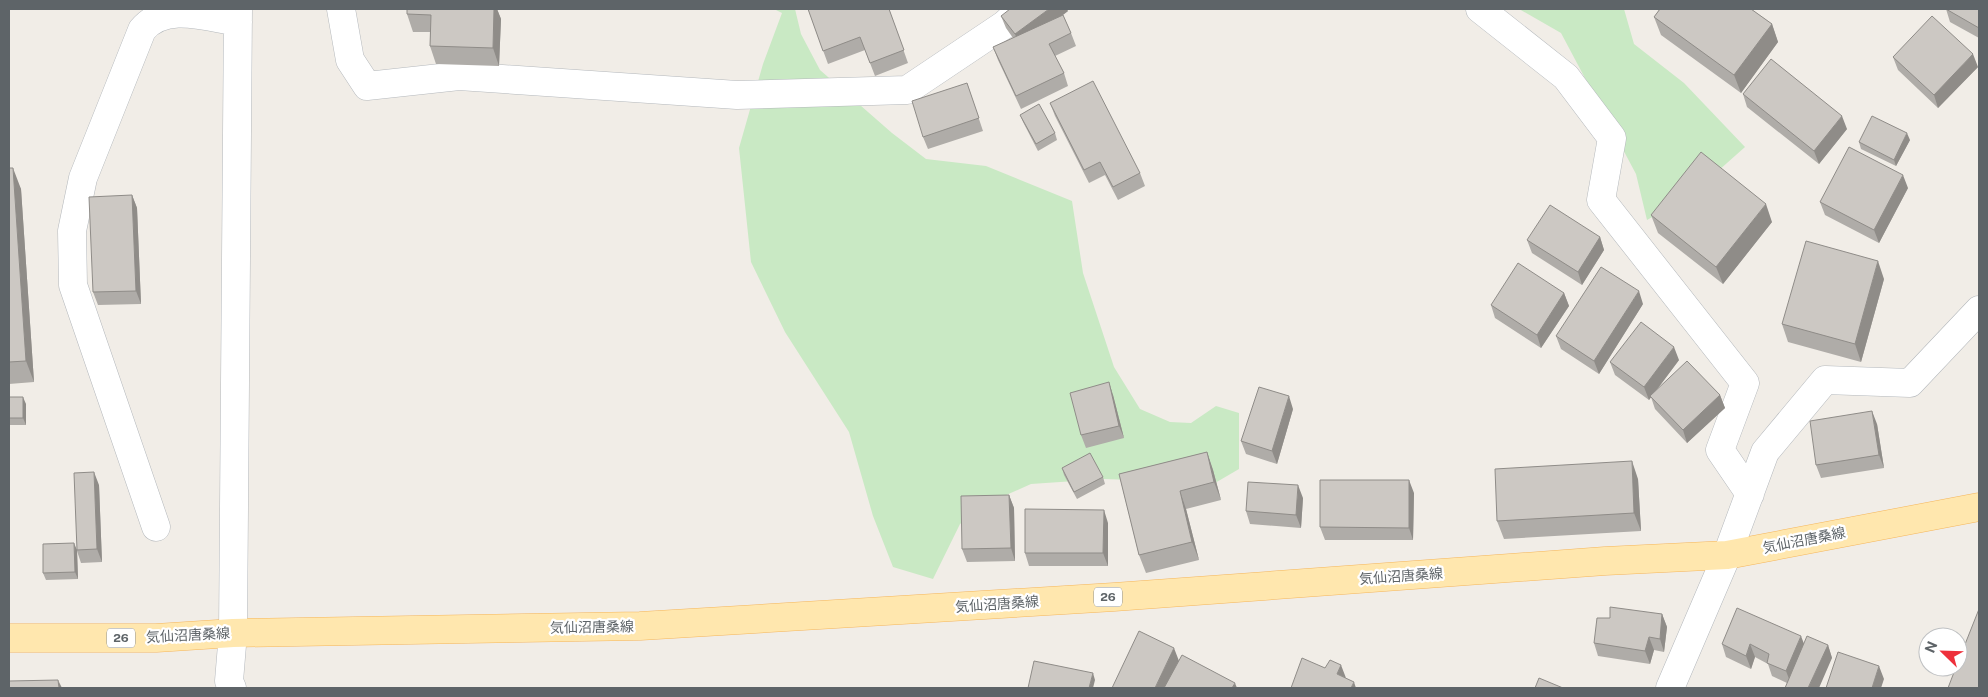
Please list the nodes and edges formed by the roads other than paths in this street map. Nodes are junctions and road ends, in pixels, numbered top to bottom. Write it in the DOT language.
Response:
graph roads {
  1 [pos="341,9"];
  2 [pos="1022,9"];
  3 [pos="1480,9"];
  4 [pos="238,16"];
  5 [pos="1979,310"];
  6 [pos="1750,494"];
  7 [pos="1979,507"];
  8 [pos="156,527"];
  9 [pos="1727,555"];
  10 [pos="232,633"];
  11 [pos="9,638"];
  12 [pos="232,688"];
  13 [pos="1670,688"];
  1 -- 2 [label="street"];
  3 -- 6 [label="street"];
  4 -- 8 [label="street"];
  4 -- 10 [label="street"];
  5 -- 6 [label="street"];
  6 -- 9 [label="street"];
  7 -- 9 [label="main road, 気仙沼唐桑線 / 26"];
  9 -- 10 [label="main road, 気仙沼唐桑線 / 26"];
  9 -- 13 [label="street"];
  10 -- 11 [label="main road, 気仙沼唐桑線 / 26"];
  10 -- 12 [label="street"];
}
